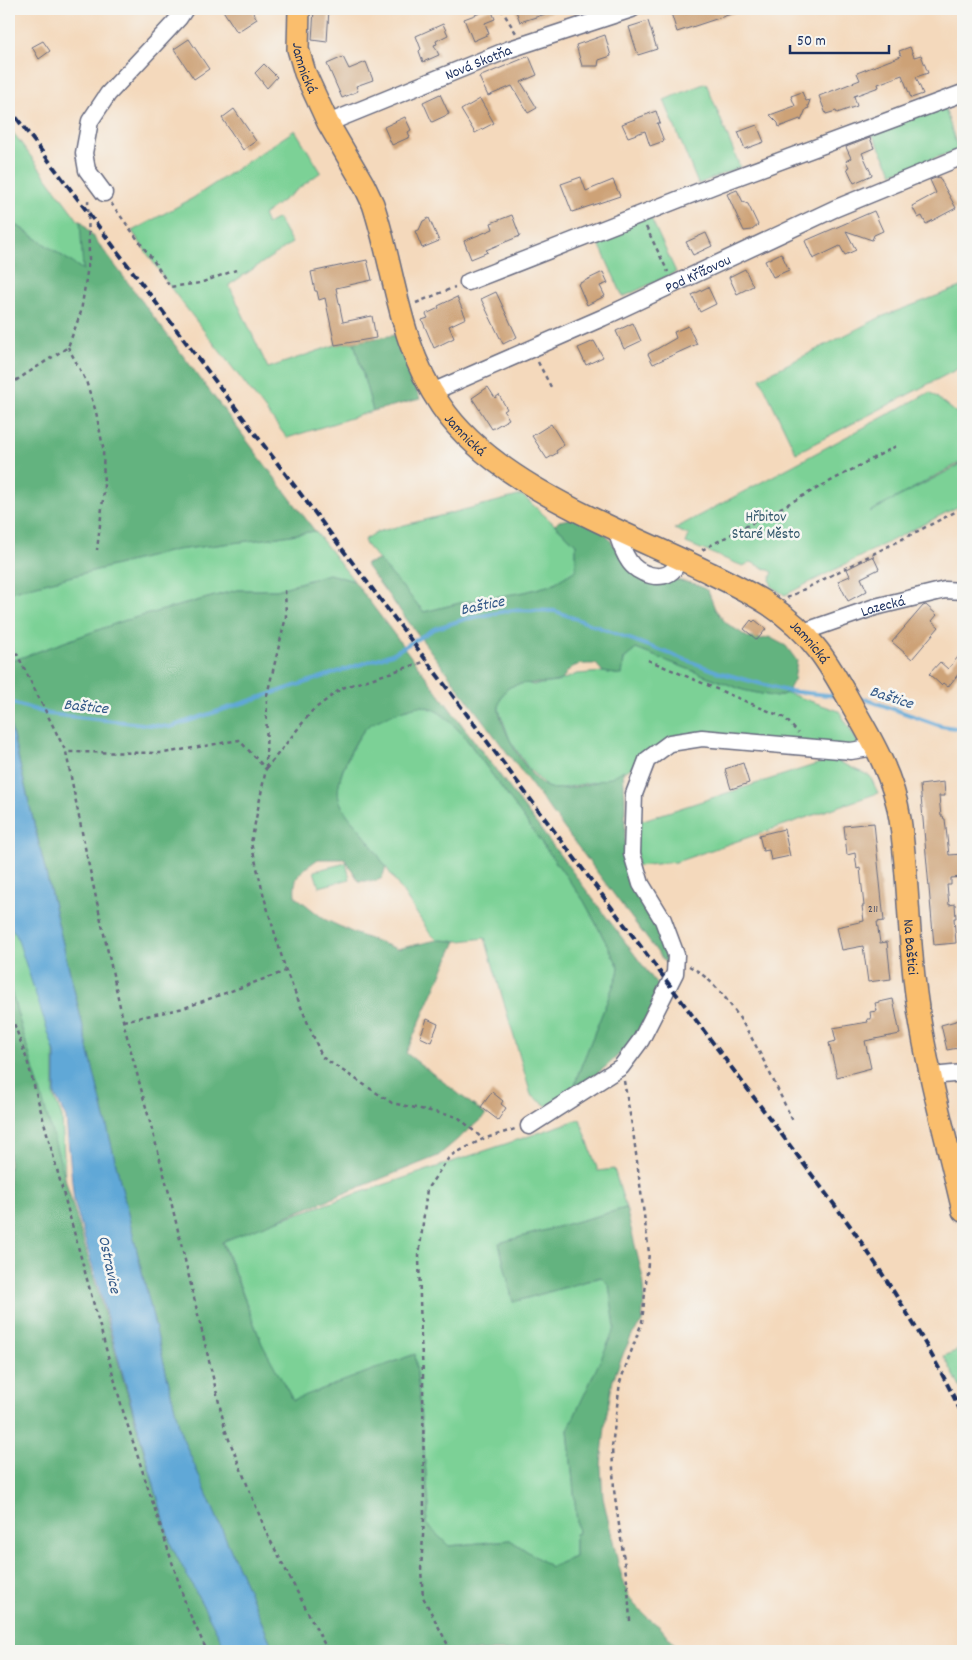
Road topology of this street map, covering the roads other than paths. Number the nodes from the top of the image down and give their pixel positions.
1 (185, 9) edge
2 (299, 9) edge
3 (632, 9) edge
4 (963, 93) edge
5 (328, 123) junction
6 (963, 156) edge
7 (104, 193) road end
8 (468, 282) road end
9 (432, 392) junction
10 (615, 528) junction
11 (689, 555) junction
12 (963, 592) edge
13 (803, 632) junction
14 (844, 690) joint
15 (875, 746) junction
16 (963, 1073) edge
17 (932, 1076) junction
18 (529, 1126) road end
19 (963, 1210) edge

1 - 7 street
2 - 5 main road, Jamnická
3 - 5 street, Nová Skotňa
4 - 8 street
5 - 9 main road, Jamnická
6 - 9 street, Pod Křížovou
9 - 10 main road, Jamnická
10 - 11 main road, Jamnická
10 - 11 street
11 - 13 main road, Jamnická
12 - 13 street, Lazecká
13 - 14 main road, Jamnická
14 - 15 main road, Na Baštici
15 - 17 main road, Na Baštici
15 - 18 street
16 - 17 street
17 - 19 main road, Na Baštici

